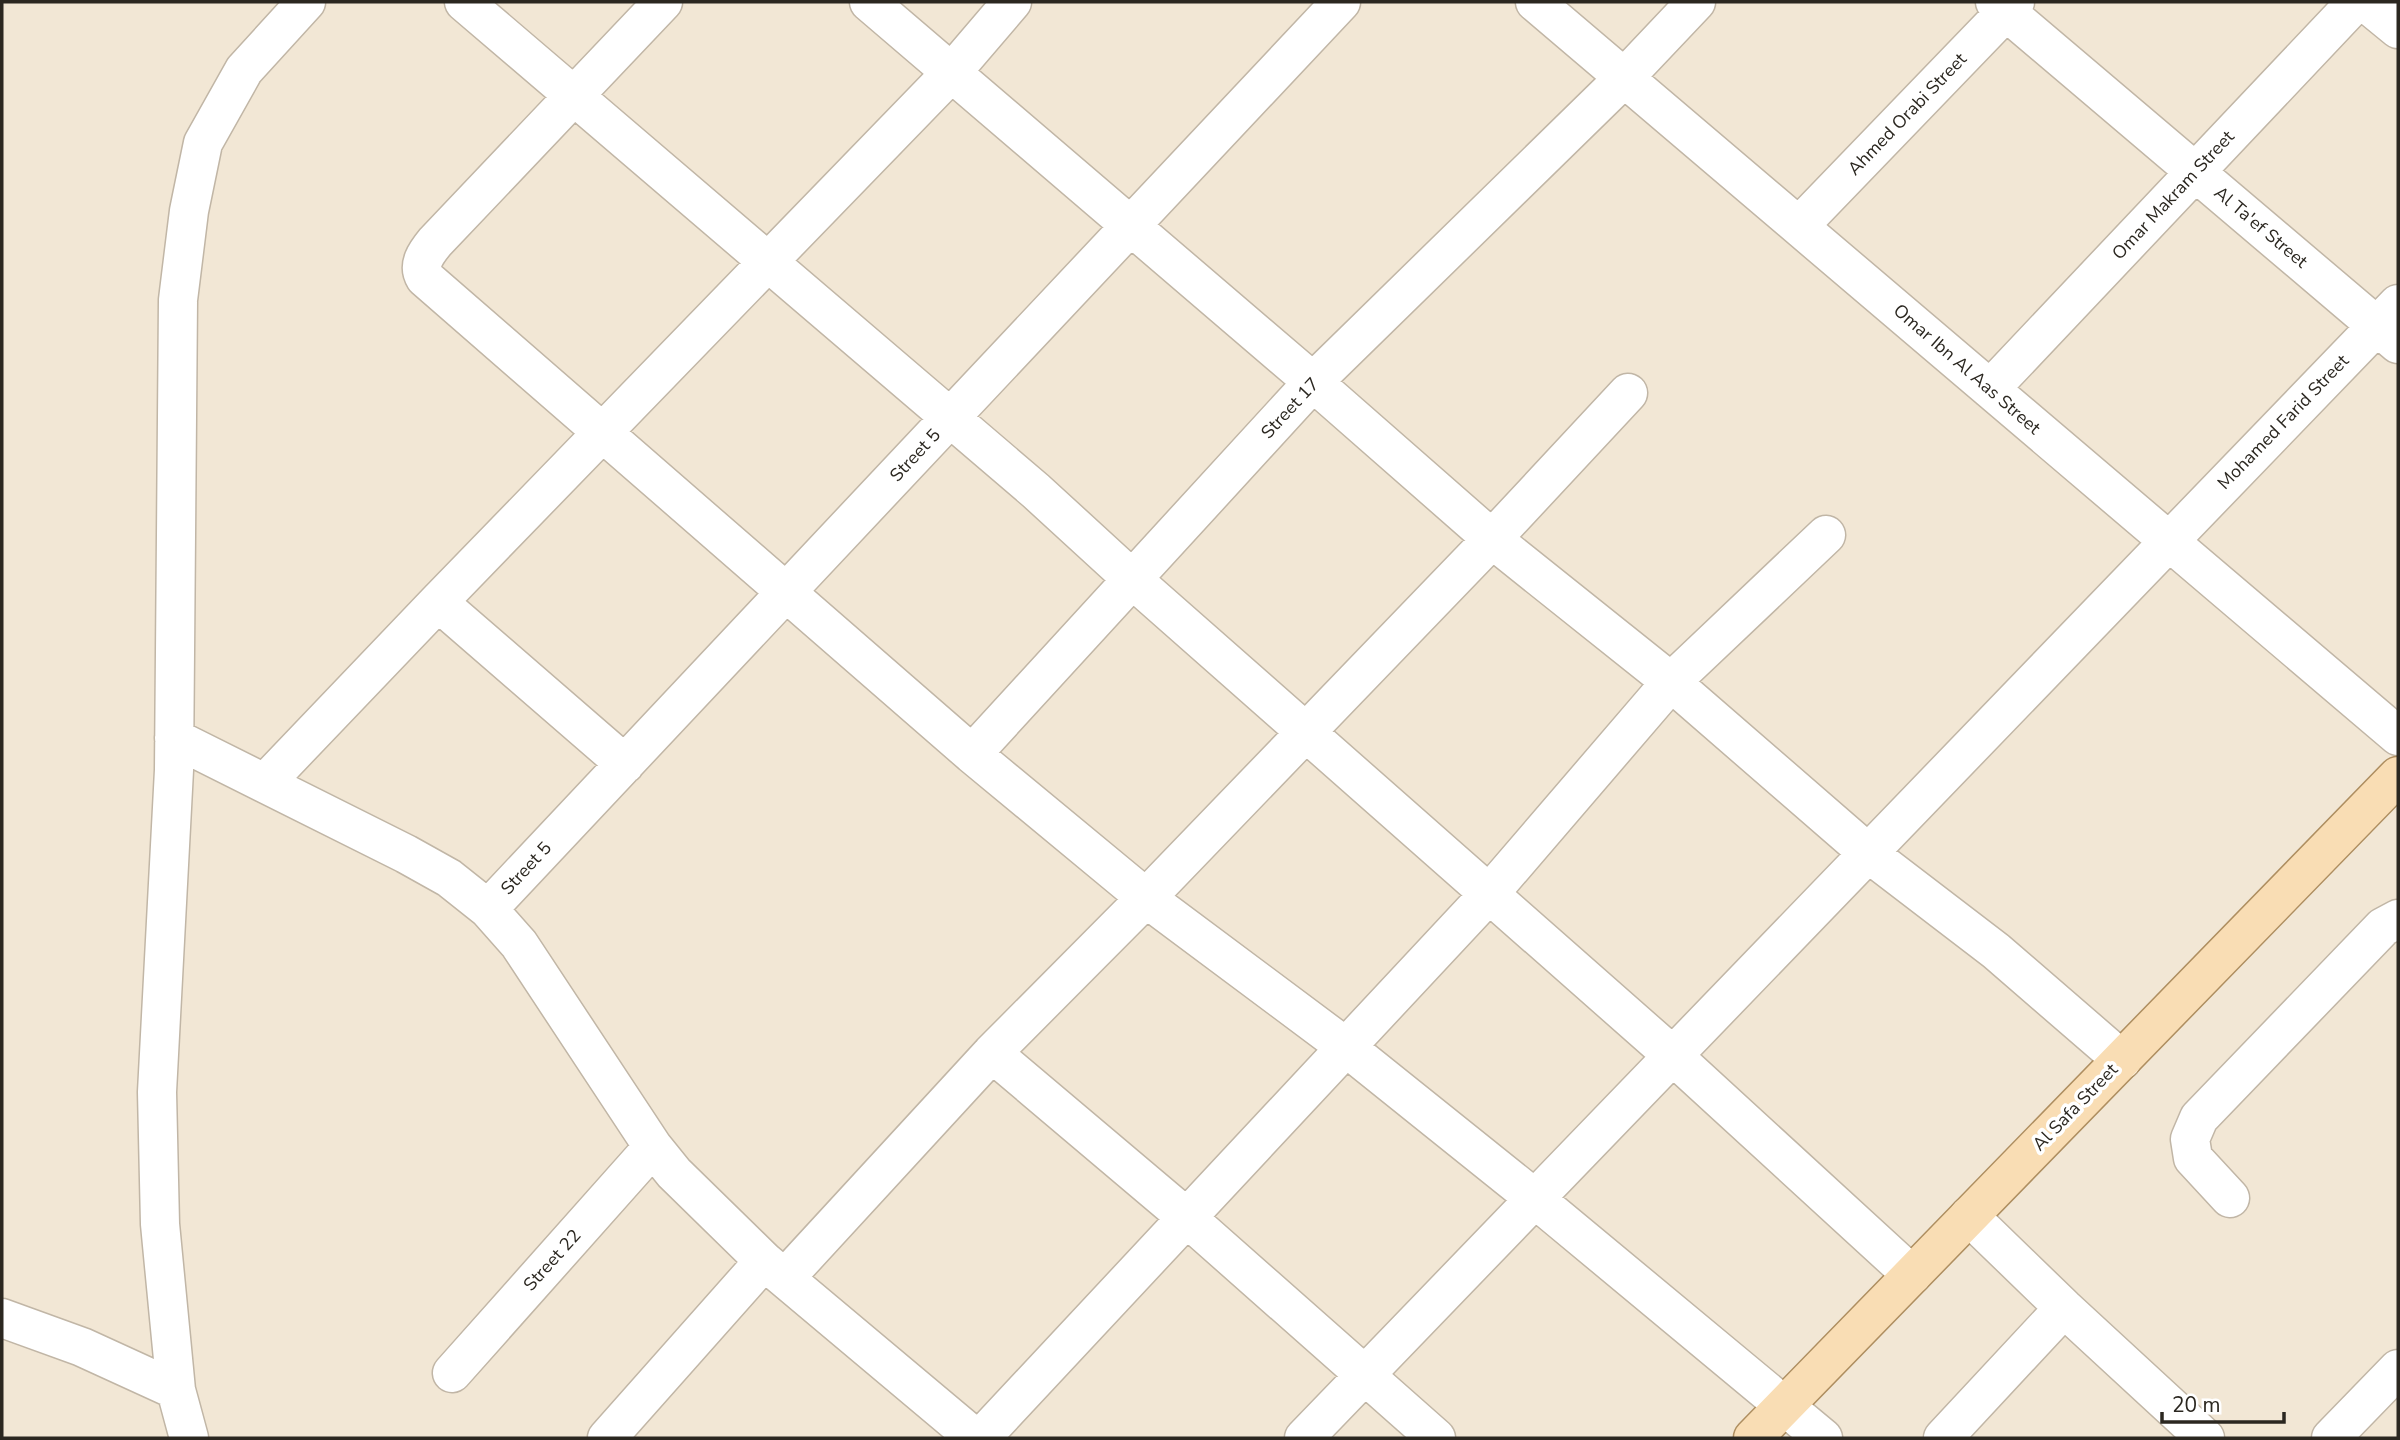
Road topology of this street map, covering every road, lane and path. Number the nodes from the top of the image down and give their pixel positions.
1 (306, 2) edge
2 (464, 2) edge
3 (663, 2) edge
4 (869, 2) edge
5 (1012, 2) edge
6 (1341, 2) edge
7 (1535, 2) edge
8 (1696, 2) edge
9 (2356, 2) edge
10 (2365, 2) edge
11 (2005, 5) edge
12 (2398, 29) edge
13 (953, 71) junction
14 (1624, 78) junction
15 (573, 97) junction
16 (2195, 172) junction
17 (1130, 226) junction
18 (1799, 226) junction
19 (768, 262) junction
20 (2391, 325) edge
21 (1313, 382) junction
22 (1990, 389) junction
23 (1628, 393) dead end
24 (950, 418) junction
25 (602, 432) junction
26 (1826, 535) dead end
27 (1492, 539) junction
28 (2168, 541) junction
29 (1132, 579) junction
30 (786, 593) junction
31 (438, 602) junction
32 (1671, 682) junction
33 (1305, 732) junction
34 (2398, 736) edge
35 (174, 738) junction
36 (972, 754) junction
37 (625, 764) junction
38 (2398, 776) edge
39 (265, 783) junction
40 (1868, 853) junction
41 (1489, 894) junction
42 (1146, 898) junction
43 (488, 909) junction
44 (2398, 919) edge
45 (1347, 1048) junction
46 (992, 1053) junction
47 (1672, 1055) junction
48 (2122, 1060) junction
49 (653, 1147) junction
50 (1534, 1198) junction
51 (2230, 1198) dead end
52 (1969, 1216) junction
53 (1186, 1217) junction
54 (775, 1269) junction
55 (1912, 1275) junction
56 (2064, 1308) junction
57 (2, 1318) edge
58 (2398, 1369) edge
59 (452, 1373) dead end
60 (1365, 1376) junction
61 (176, 1390) junction
62 (1784, 1406) junction
63 (961, 1434) edge
64 (189, 1438) edge
65 (607, 1438) edge
66 (1304, 1438) edge
67 (1436, 1438) edge
68 (1753, 1438) edge
69 (1823, 1438) edge
70 (1943, 1438) edge
71 (2205, 1438) edge
72 (2331, 1438) edge

1 - 35 street
2 - 15 street
3 - 15 street
4 - 13 street
5 - 13 street
6 - 17 street, Street 5
7 - 14 street, Omar Ibn Al Aas Street
8 - 14 street, Street 17
9 - 16 street, Omar Makram Street
10 - 12 street
11 - 16 street, Al Ta'ef Street
11 - 18 street, Ahmed Orabi Street
13 - 17 street
13 - 19 street
14 - 18 street, Omar Ibn Al Aas Street
14 - 21 street, Street 17
15 - 19 street
15 - 25 street
16 - 20 street, Al Ta'ef Street
16 - 22 street, Omar Makram Street
17 - 21 street
17 - 24 street, Street 5
18 - 22 street, Omar Ibn Al Aas Street
19 - 24 street
19 - 25 street
20 - 28 street, Mohamed Farid Street
21 - 27 street
21 - 29 street, Street 17
22 - 28 street, Omar Ibn Al Aas Street
23 - 27 street
24 - 29 street
24 - 30 street, Street 5
25 - 30 street
25 - 31 street
26 - 32 street
27 - 32 street
27 - 33 street
28 - 34 street, Omar Ibn Al Aas Street
28 - 40 street, Mohamed Farid Street
29 - 33 street
29 - 36 street, Street 17
30 - 36 street
30 - 37 street, Street 5
31 - 37 street
31 - 39 street
32 - 40 street
32 - 41 street
33 - 41 street
33 - 42 street
35 - 39 street
35 - 61 street
36 - 42 street
37 - 43 street, Street 5
38 - 48 main road, Al Safa Street
39 - 43 street
40 - 47 street, Mohamed Farid Street
40 - 48 street
41 - 45 street
41 - 47 street
42 - 45 street
42 - 46 street
43 - 49 street
44 - 51 street
45 - 50 street
45 - 53 street
46 - 53 street
46 - 54 street
47 - 50 street, Mohamed Farid Street
47 - 55 street
48 - 52 main road, Al Safa Street
49 - 54 street
49 - 59 street, Street 22
50 - 60 street, Mohamed Farid Street
50 - 62 street
52 - 55 main road, Al Safa Street
52 - 56 street
53 - 60 street
53 - 63 street
54 - 63 street
54 - 65 street
55 - 62 main road, Al Safa Street
56 - 70 street
56 - 71 street
57 - 61 street
58 - 72 street
60 - 66 street, Mohamed Farid Street
60 - 67 street
61 - 64 street
62 - 68 main road, Al Safa Street
62 - 69 street

